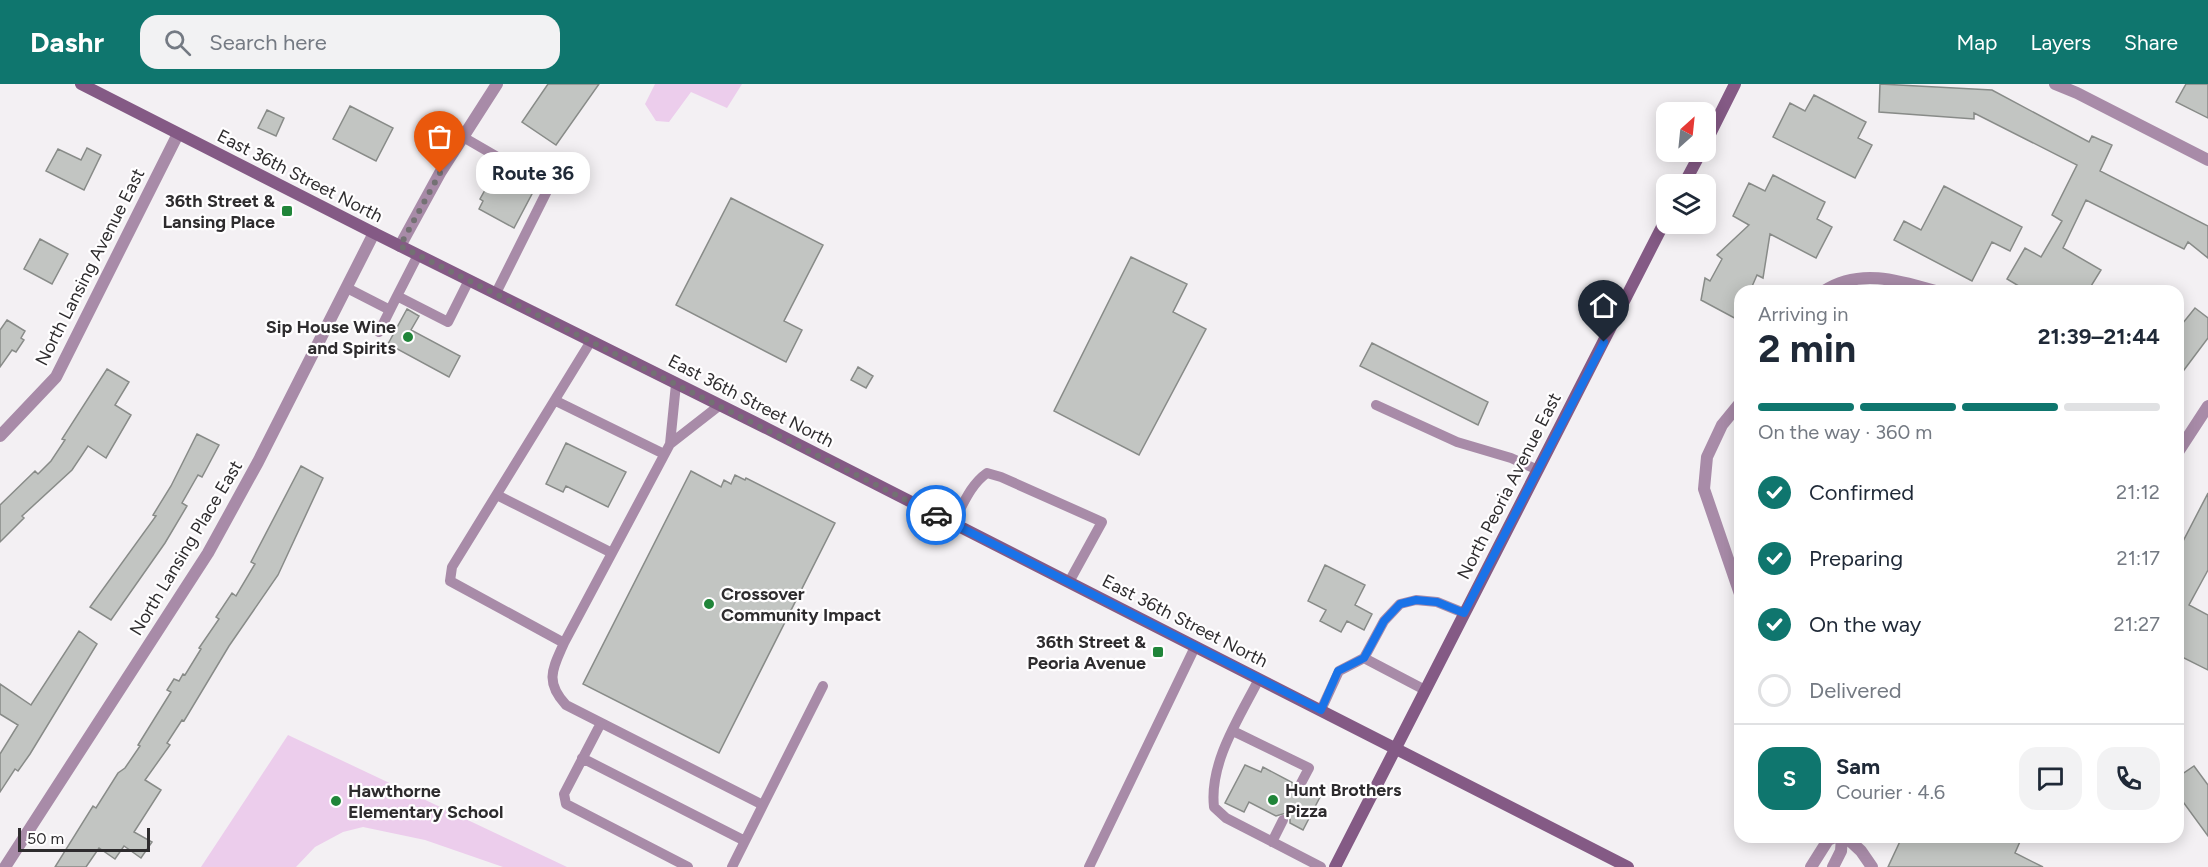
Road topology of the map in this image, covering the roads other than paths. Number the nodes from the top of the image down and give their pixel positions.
1 (81, 84) edge
2 (497, 84) edge
3 (1735, 84) edge
4 (2055, 84) edge
5 (1716, 122) edge
6 (178, 134) junction
7 (463, 137) junction
8 (2208, 160) edge
9 (374, 233) junction
10 (1658, 234) edge
11 (400, 246) junction
12 (418, 255) junction
13 (469, 280) junction
14 (1834, 285) edge
15 (1916, 285) edge
16 (346, 288) junction
17 (496, 293) junction
18 (397, 296) junction
19 (390, 310) junction
20 (379, 332) dead end
21 (591, 341) junction
22 (676, 384) junction
23 (556, 401) junction
24 (720, 405) junction
25 (1376, 405) dead end
26 (1734, 411) edge
27 (2207, 411) edge
28 (0, 436) edge
29 (2184, 443) edge
30 (670, 444) junction
31 (664, 454) junction
32 (1538, 470) junction
33 (497, 495) junction
34 (953, 523) junction
35 (612, 553) junction
36 (1734, 576) edge
37 (1069, 582) junction
38 (1464, 613) junction
39 (564, 643) junction
40 (1195, 647) junction
41 (1364, 658) junction
42 (1259, 679) junction
43 (823, 687) dead end
44 (1425, 690) junction
45 (1321, 710) junction
46 (601, 723) junction
47 (1233, 731) junction
48 (1395, 748) junction
49 (582, 758) junction
50 (1299, 786) dead end
51 (764, 805) junction
52 (1283, 820) dead end
53 (745, 841) junction
54 (1272, 842) junction
55 (1826, 843) edge
56 (1843, 843) edge
57 (1851, 843) edge
58 (5, 867) edge
59 (688, 867) edge
60 (732, 867) edge
61 (1089, 867) edge
62 (1321, 867) edge
63 (1335, 867) edge
64 (1628, 867) edge
65 (1811, 867) edge
66 (1833, 867) edge
67 (1872, 867) edge

1 - 6 main road, East 36th Street North
2 - 7 street
3 - 5 main road
4 - 8 street
6 - 9 main road, East 36th Street North
6 - 28 street, North Lansing Avenue East
7 - 11 street
7 - 17 lane
9 - 11 main road, East 36th Street North
9 - 16 street, North Lansing Place East
10 - 32 main road, North Peoria Avenue East
11 - 12 main road, East 36th Street North
12 - 13 main road, East 36th Street North
12 - 18 lane
13 - 17 main road, East 36th Street North
13 - 18 lane
14 - 15 street
16 - 19 lane
16 - 58 street, North Lansing Place East
17 - 21 main road, East 36th Street North
18 - 19 lane
19 - 20 lane
21 - 22 main road, East 36th Street North
21 - 23 lane
22 - 24 main road, East 36th Street North
22 - 30 lane
23 - 31 lane
23 - 33 lane
24 - 30 lane
24 - 34 main road, East 36th Street North
25 - 32 lane
26 - 36 street
27 - 29 street
30 - 31 lane
31 - 35 lane
32 - 38 main road, North Peoria Avenue East
33 - 35 lane
33 - 39 lane
34 - 37 main road, East 36th Street North
34 - 37 lane
35 - 39 lane
37 - 40 main road, East 36th Street North
38 - 41 lane
38 - 44 main road, North Peoria Avenue East
39 - 46 lane
40 - 42 main road, East 36th Street North
40 - 61 lane
41 - 44 lane
41 - 45 lane
42 - 45 main road, East 36th Street North
42 - 47 lane
43 - 51 lane
44 - 48 main road, North Peoria Avenue East
45 - 48 main road, East 36th Street North
46 - 49 lane
46 - 51 lane
47 - 50 lane
47 - 54 lane
48 - 63 main road, North Peoria Avenue East
48 - 64 main road, East 36th Street North
49 - 53 lane
49 - 59 lane
51 - 53 lane
52 - 54 lane
53 - 60 lane
54 - 62 lane
55 - 65 street
56 - 66 street
57 - 67 street

